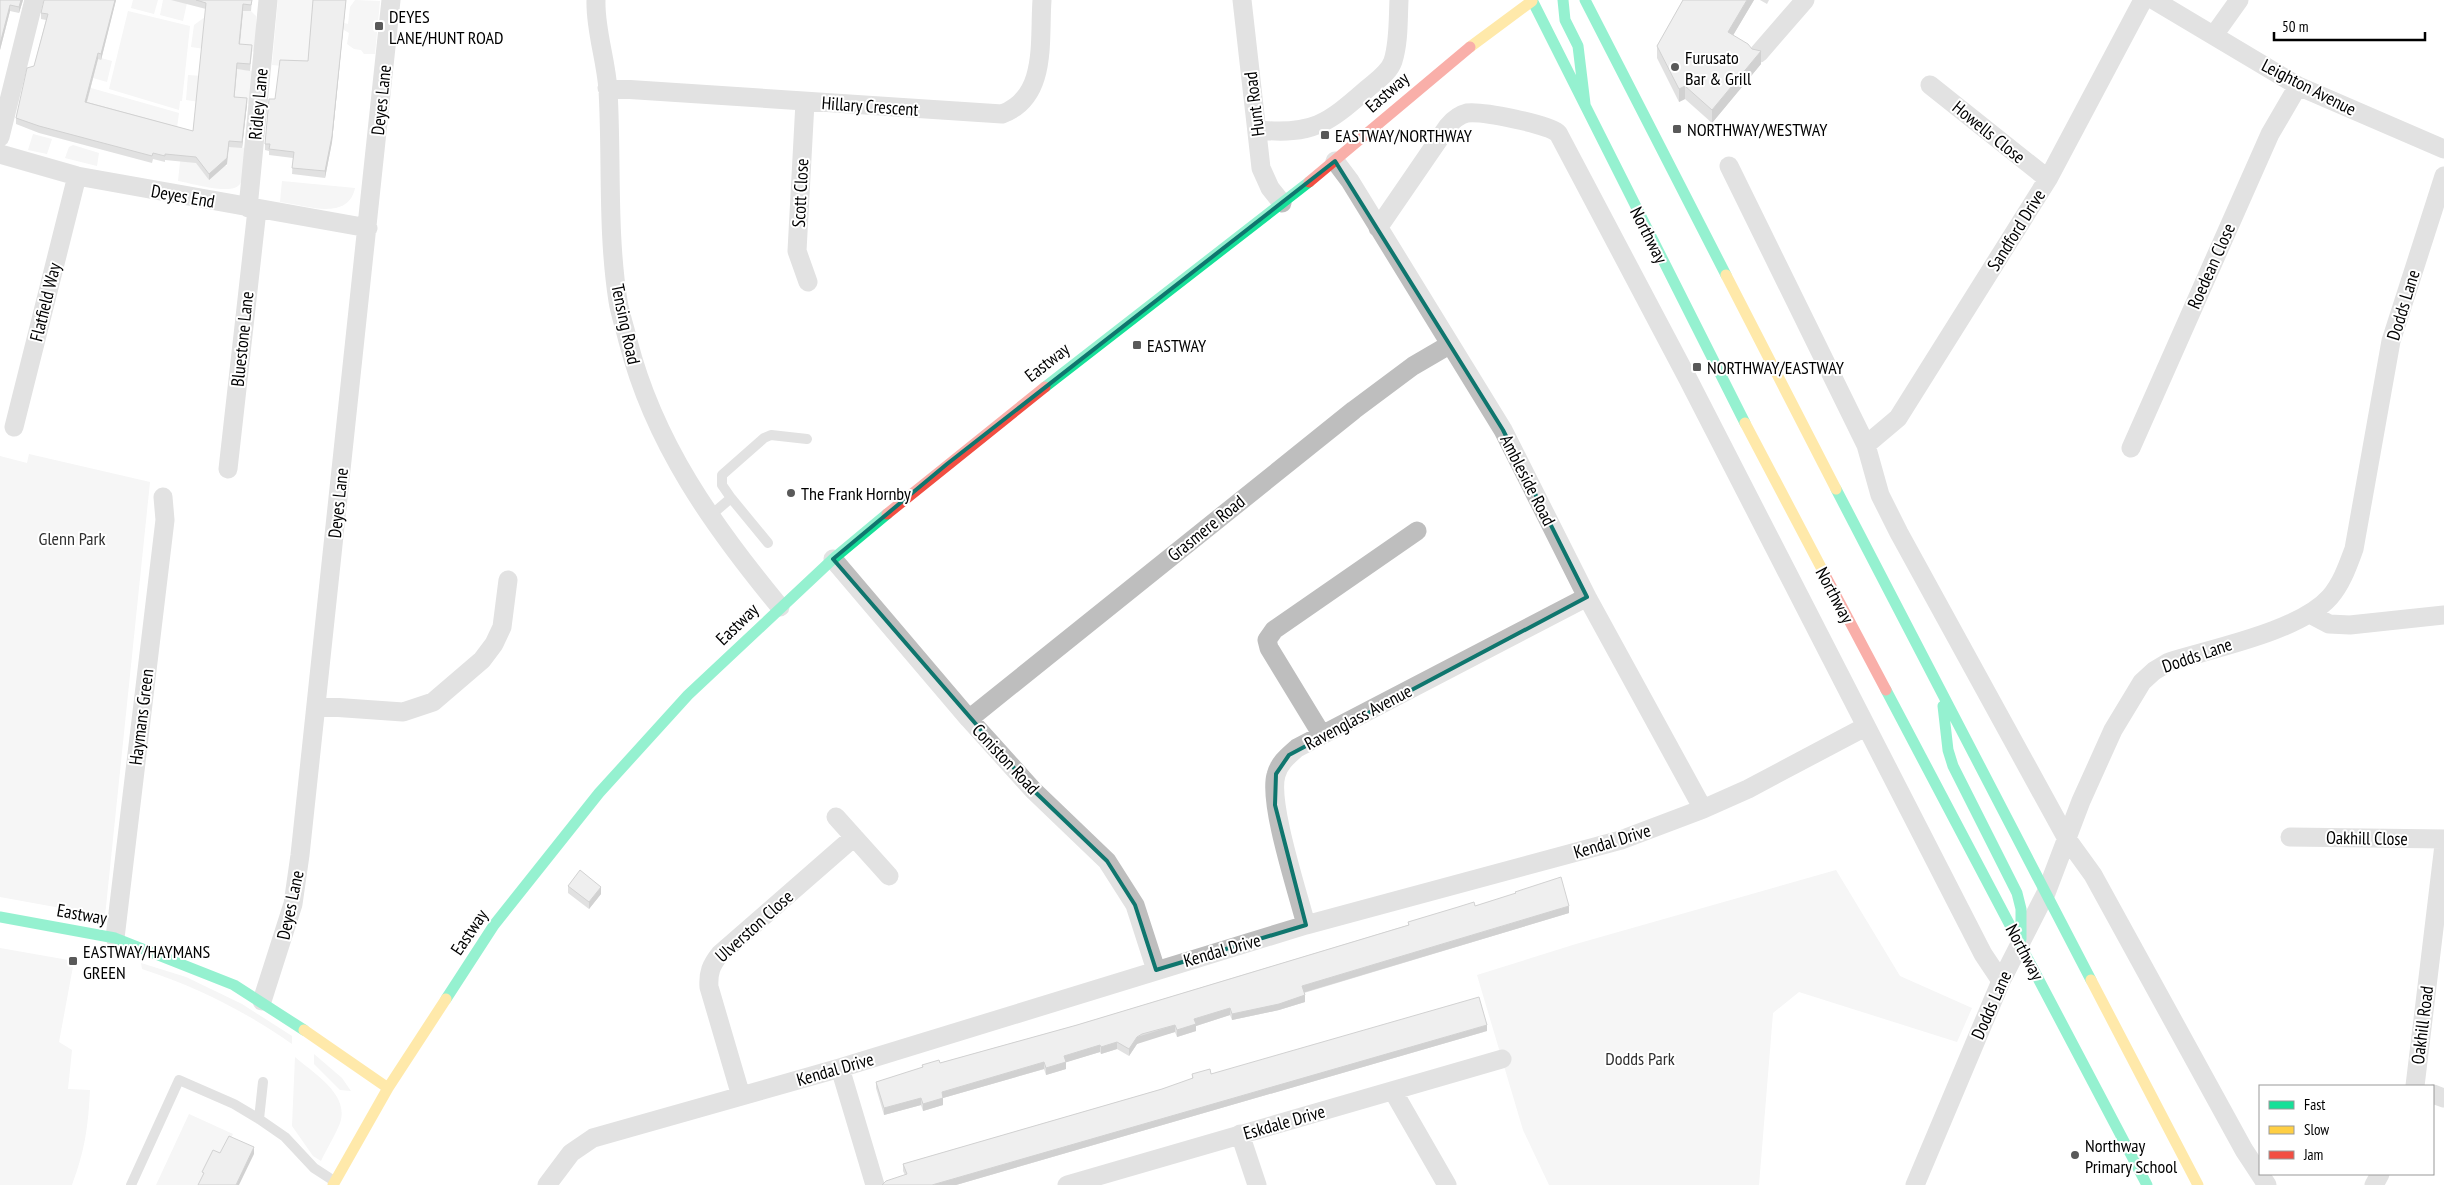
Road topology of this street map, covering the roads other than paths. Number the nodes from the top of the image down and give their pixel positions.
1 (34, 0) edge
2 (268, 0) edge
3 (392, 0) edge
4 (596, 0) edge
5 (1042, 0) edge
6 (1242, 0) edge
7 (1399, 0) edge
8 (1533, 0) edge
9 (1563, 0) edge
10 (1585, 0) edge
11 (1805, 0) edge
12 (2143, 0) edge
13 (2154, 0) edge
14 (2239, 0) edge
15 (2214, 36) junction
16 (1758, 53) edge
17 (1930, 85) dead end
18 (2298, 86) junction
19 (608, 88) junction
20 (806, 102) junction
21 (1585, 108) junction
22 (1258, 130) junction
23 (0, 137) edge
24 (2444, 149) edge
25 (0, 154) edge
26 (1335, 161) junction
27 (1728, 166) dead end
28 (77, 176) junction
29 (2444, 176) edge
30 (2048, 179) junction
31 (1282, 203) junction
32 (252, 209) junction
33 (2437, 220) edge
34 (368, 228) junction
35 (1378, 228) junction
36 (808, 282) dead end
37 (1449, 345) junction
38 (14, 427) dead end
39 (807, 439) dead end
40 (1866, 445) junction
41 (2131, 448) dead end
42 (228, 468) dead end
43 (163, 497) dead end
44 (731, 498) junction
45 (710, 516) junction
46 (1417, 531) dead end
47 (768, 543) dead end
48 (833, 559) junction
49 (508, 580) dead end
50 (1587, 597) junction
51 (780, 607) junction
52 (2310, 614) junction
53 (2444, 615) edge
54 (1941, 690) junction
55 (317, 706) junction
56 (969, 719) junction
57 (1865, 727) junction
58 (1322, 735) junction
59 (1703, 809) junction
60 (836, 817) dead end
61 (854, 837) junction
62 (2290, 837) dead end
63 (2067, 839) junction
64 (2444, 839) edge
65 (2444, 845) edge
66 (889, 876) dead end
67 (2442, 886) edge
68 (2046, 893) junction
69 (0, 917) edge
70 (1306, 925) junction
71 (115, 938) junction
72 (2020, 943) junction
73 (1156, 970) junction
74 (2001, 981) junction
75 (262, 1001) junction
76 (1502, 1059) dead end
77 (840, 1068) junction
78 (262, 1082) dead end
79 (2414, 1085) edge
80 (388, 1088) junction
81 (1393, 1091) junction
82 (741, 1096) junction
83 (259, 1120) junction
84 (1240, 1134) junction
85 (2259, 1173) edge
86 (336, 1184) edge
87 (131, 1185) edge
88 (547, 1185) edge
89 (875, 1185) edge
90 (1067, 1185) edge
91 (1257, 1185) edge
92 (1447, 1185) edge
93 (1915, 1185) edge
94 (2147, 1185) edge
95 (2198, 1185) edge

1 - 23 street
2 - 32 street, Ridley Lane
3 - 34 street, Deyes Lane
4 - 19 street, Tensing Road
5 - 20 street, Hillary Crescent
6 - 22 street, Hunt Road
7 - 22 street
8 - 21 main road, Northway
8 - 26 main road, Eastway
9 - 21 main road
10 - 54 main road
11 - 16 street
12 - 30 street, Sandford Drive
13 - 15 street, Leighton Avenue
14 - 15 street
15 - 18 street, Leighton Avenue
17 - 30 street, Howells Close
18 - 24 street, Leighton Avenue
18 - 41 street, Roedean Close
19 - 20 street, Hillary Crescent
19 - 45 street, Tensing Road
20 - 36 street, Scott Close
21 - 72 main road, Northway
22 - 31 street, Hunt Road
25 - 28 street, Deyes End
26 - 31 main road, Eastway
26 - 35 street, Ambleside Road
27 - 40 street
28 - 32 street, Deyes End
28 - 38 street, Flatfield Way
29 - 33 street, Dodds Lane
30 - 40 street, Sandford Drive
31 - 48 main road, Eastway
32 - 34 street, Deyes End
32 - 42 street, Bluestone Lane
33 - 52 street, Dodds Lane
34 - 55 street, Deyes Lane
35 - 37 street, Ambleside Road
35 - 57 street, Northway
37 - 50 street, Ambleside Road
37 - 56 street, Grasmere Road
39 - 44 lane
40 - 63 street
43 - 71 street, Haymans Green
44 - 45 lane
44 - 47 lane
45 - 51 street, Tensing Road
46 - 58 street
48 - 51 main road, Eastway
48 - 56 street, Coniston Road
49 - 55 street
50 - 58 street, Ravenglass Avenue
50 - 59 street, Ambleside Road
51 - 80 main road, Eastway
52 - 53 street
52 - 63 street, Dodds Lane
54 - 68 main road
54 - 72 main road
55 - 75 street, Deyes Lane
56 - 73 street, Coniston Road
57 - 59 street, Kendal Drive
57 - 74 street, Northway
58 - 70 street, Ravenglass Avenue
59 - 70 street, Kendal Drive
60 - 61 street
61 - 66 street
61 - 82 street, Ulverston Close
62 - 64 street, Oakhill Close
63 - 68 street, Dodds Lane
63 - 85 street
65 - 67 street, Oakhill Road
67 - 79 street, Oakhill Road
68 - 72 street, Dodds Lane
68 - 95 main road
69 - 71 main road, Eastway
70 - 73 street, Kendal Drive
71 - 75 main road, Eastway
72 - 74 street, Dodds Lane
72 - 94 main road, Northway
73 - 77 street, Kendal Drive
74 - 93 street, Dodds Lane
75 - 80 main road, Eastway
76 - 81 street, Eskdale Drive
77 - 82 street, Kendal Drive
77 - 89 street
78 - 83 lane
80 - 86 main road
81 - 84 street, Eskdale Drive
81 - 92 street
82 - 88 street, Kendal Drive
83 - 86 lane
83 - 87 lane
84 - 90 street, Eskdale Drive
84 - 91 street

